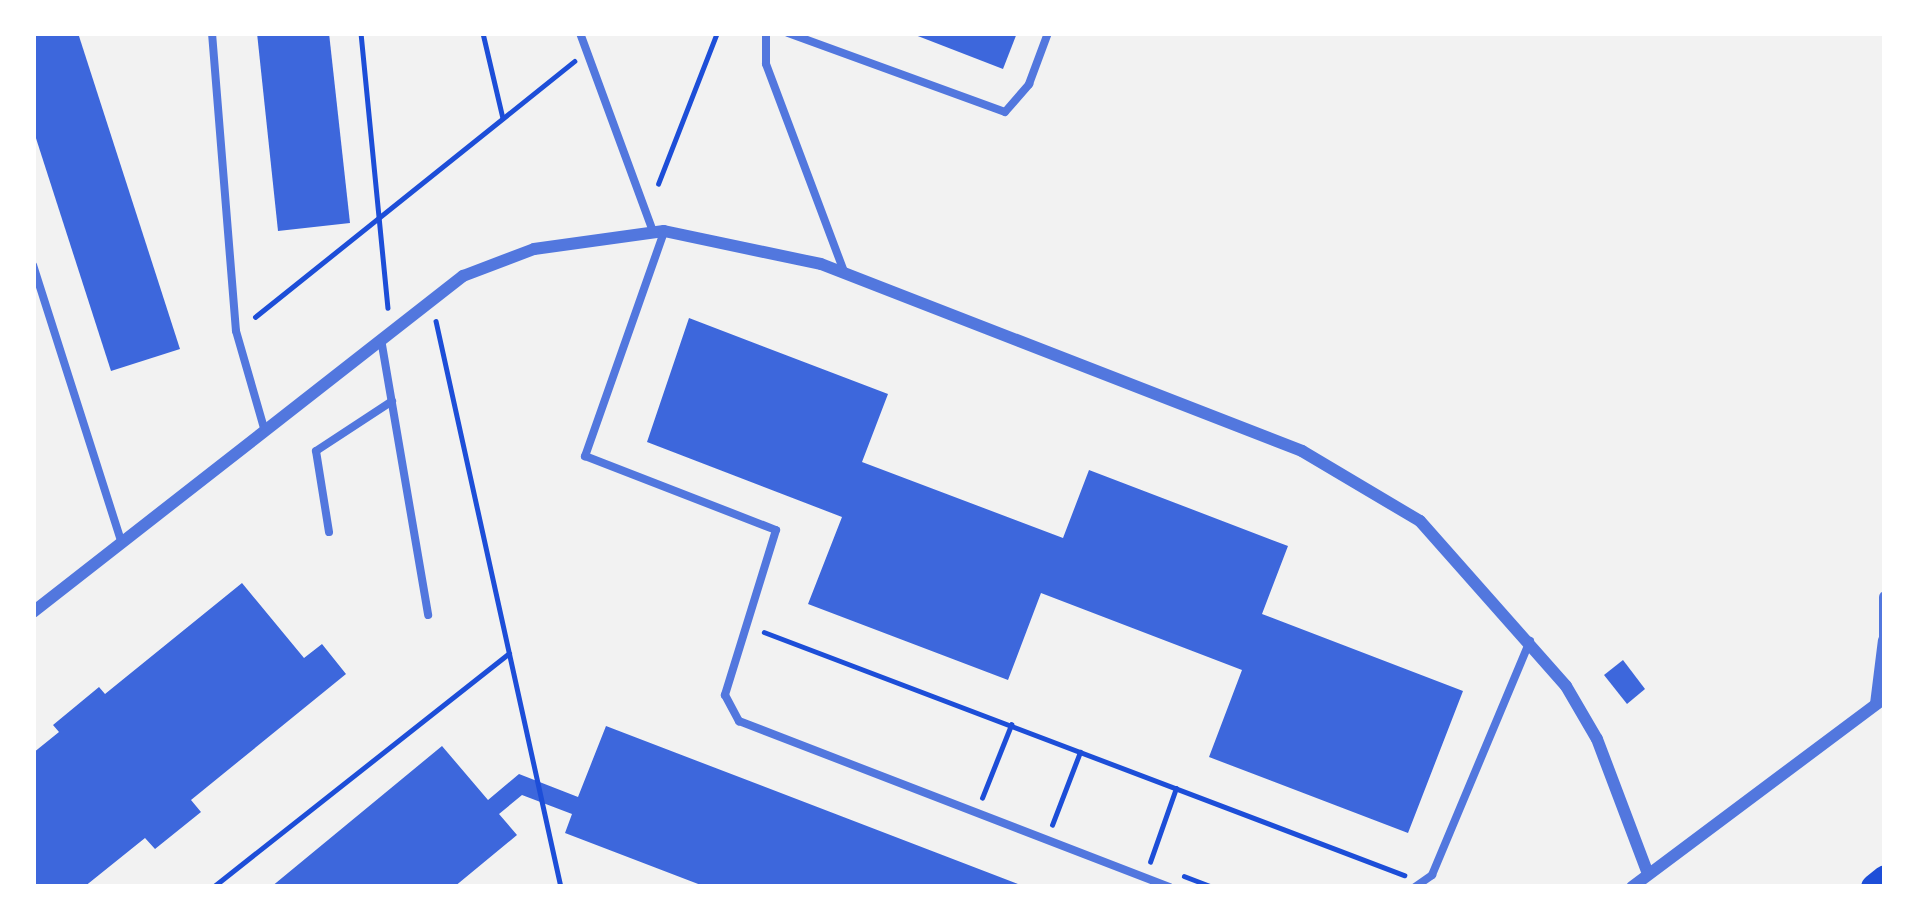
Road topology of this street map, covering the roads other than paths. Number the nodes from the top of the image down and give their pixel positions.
1 (212, 33) edge
2 (580, 33) edge
3 (766, 33) edge
4 (788, 33) edge
5 (1048, 33) edge
6 (658, 230) junction
7 (33, 265) edge
8 (844, 274) junction
9 (385, 332) junction
10 (392, 401) junction
11 (264, 428) junction
12 (329, 532) dead end
13 (121, 540) junction
14 (1885, 597) edge
15 (33, 612) edge
16 (428, 615) dead end
17 (1530, 640) junction
18 (1884, 641) edge
19 (1880, 701) edge
20 (1648, 874) junction
21 (1885, 878) edge
22 (1419, 884) edge
23 (1170, 887) edge
24 (1632, 887) edge
25 (1874, 887) edge

1 - 11 lane
2 - 6 lane
3 - 8 lane
4 - 5 lane
6 - 8 street
6 - 9 street
6 - 23 lane
7 - 13 lane
8 - 17 street
9 - 10 lane
9 - 11 street
10 - 12 lane
10 - 16 lane
11 - 13 street
13 - 15 street
14 - 18 street
17 - 20 street
17 - 22 lane
18 - 19 street
19 - 20 street
20 - 24 street
21 - 25 highway

